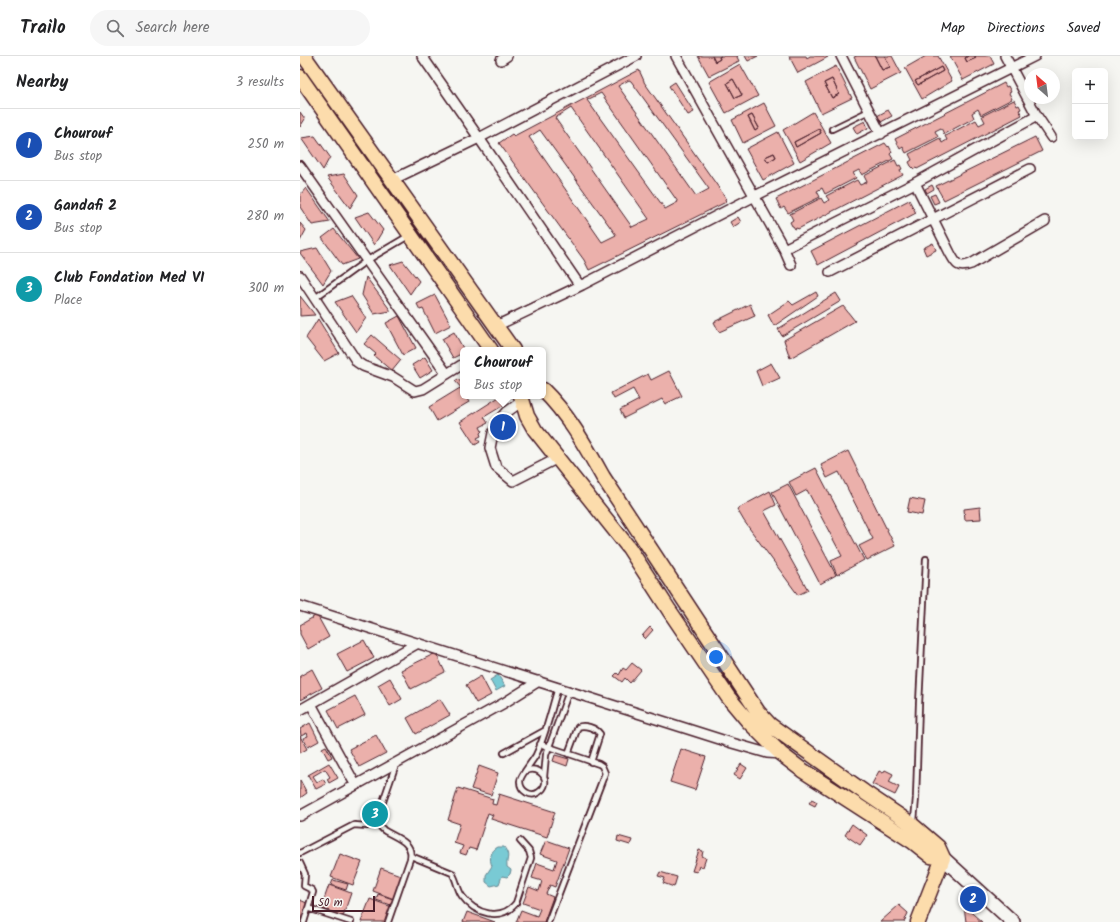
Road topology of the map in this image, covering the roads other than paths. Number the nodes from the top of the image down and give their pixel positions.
1 (422, 56) edge
2 (636, 56) edge
3 (676, 56) edge
4 (840, 56) edge
5 (1005, 56) edge
6 (1035, 56) edge
7 (308, 57) edge
8 (1012, 68) junction
9 (300, 77) edge
10 (869, 111) junction
11 (1037, 116) junction
12 (832, 129) dead end
13 (881, 134) junction
14 (1051, 137) dead end
15 (479, 138) junction
16 (300, 166) edge
17 (1030, 169) dead end
18 (392, 180) junction
19 (915, 183) junction
20 (754, 196) junction
21 (934, 218) junction
22 (1045, 221) dead end
23 (411, 234) junction
24 (784, 249) junction
25 (366, 260) junction
26 (791, 265) dead end
27 (830, 272) dead end
28 (300, 276) edge
29 (582, 284) junction
30 (315, 298) junction
31 (496, 326) junction
32 (488, 347) edge
33 (511, 347) edge
34 (460, 366) edge
35 (447, 374) junction
36 (532, 399) edge
37 (534, 399) edge
38 (536, 399) edge
39 (558, 458) junction
40 (598, 469) junction
41 (580, 486) junction
42 (926, 559) dead end
43 (300, 606) edge
44 (418, 643) junction
45 (538, 681) junction
46 (558, 688) junction
47 (569, 691) junction
48 (311, 704) junction
49 (300, 710) edge
50 (544, 730) junction
51 (540, 744) junction
52 (549, 747) junction
53 (504, 753) dead end
54 (568, 754) junction
55 (781, 754) junction
56 (397, 762) junction
57 (591, 762) junction
58 (526, 771) junction
59 (544, 777) junction
60 (355, 784) junction
61 (300, 816) edge
62 (376, 822) junction
63 (911, 832) junction
64 (520, 841) dead end
65 (300, 853) edge
66 (411, 856) junction
67 (943, 858) junction
68 (300, 863) edge
69 (308, 908) junction
70 (304, 922) edge
71 (351, 922) edge
72 (388, 922) edge
73 (548, 922) edge
74 (918, 922) edge
75 (1013, 922) edge

1 - 15 street
2 - 15 street
3 - 20 street
4 - 10 street
5 - 8 street
6 - 8 street
7 - 18 main road
8 - 11 street
8 - 13 street
9 - 23 main road
10 - 12 lane
10 - 13 street
11 - 14 street
11 - 19 street
13 - 20 street
15 - 18 street
15 - 29 street
16 - 25 street
17 - 21 street
18 - 31 main road
19 - 21 street
19 - 24 street
20 - 24 street
20 - 29 street
21 - 22 street
21 - 27 street
23 - 25 lane
23 - 32 main road
24 - 26 street
25 - 30 lane
25 - 35 street
28 - 30 street
29 - 31 street
30 - 35 street
31 - 33 main road
34 - 35 street
36 - 39 street
37 - 39 main road
38 - 40 main road
39 - 41 main road
40 - 41 main road
40 - 63 main road
41 - 55 main road
42 - 63 lane
43 - 44 street
44 - 45 street
44 - 48 street
45 - 46 street
45 - 56 street
46 - 47 street
46 - 50 lane
47 - 52 lane
47 - 55 street
48 - 49 street
48 - 60 street
50 - 51 lane
50 - 53 lane
51 - 52 lane
51 - 58 lane
52 - 54 lane
52 - 59 lane
54 - 57 lane
54 - 57 lane
55 - 63 main road
56 - 60 street
56 - 62 lane
57 - 73 lane
58 - 59 lane
58 - 59 lane
60 - 61 street
62 - 65 lane
62 - 66 lane
63 - 67 main road
64 - 66 lane
66 - 72 lane
67 - 74 main road
67 - 75 street
68 - 69 lane
69 - 70 lane
69 - 71 lane

